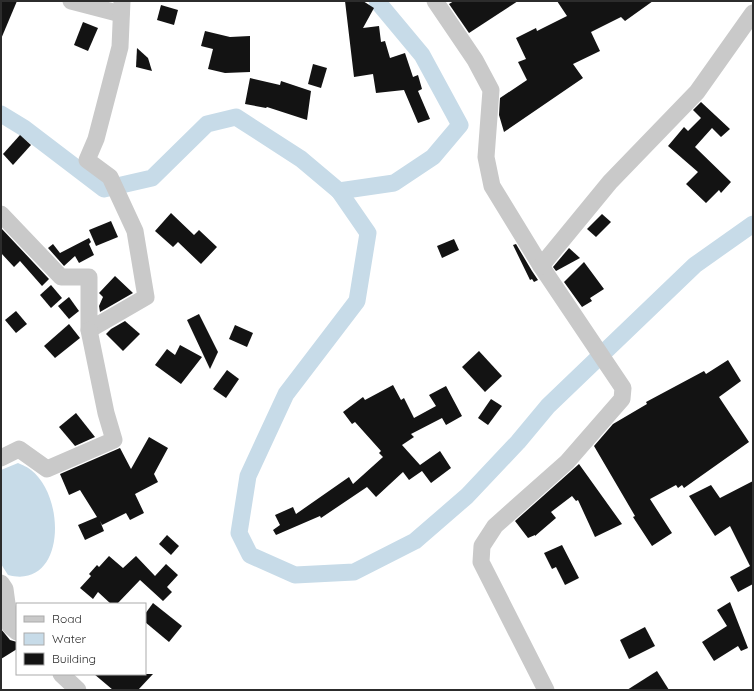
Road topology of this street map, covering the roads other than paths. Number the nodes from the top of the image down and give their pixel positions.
1 (71, 1) edge
2 (435, 1) edge
3 (122, 8) edge
4 (753, 13) edge
5 (1, 214) edge
6 (541, 266) junction
7 (89, 330) junction
8 (1, 458) edge
9 (1, 582) edge
10 (16, 631) edge
11 (62, 675) edge
12 (78, 690) edge
13 (546, 690) edge

1 - 3 street
2 - 6 street
3 - 7 street
4 - 6 street
5 - 7 street
6 - 13 street
7 - 8 street
9 - 10 street
11 - 12 street

